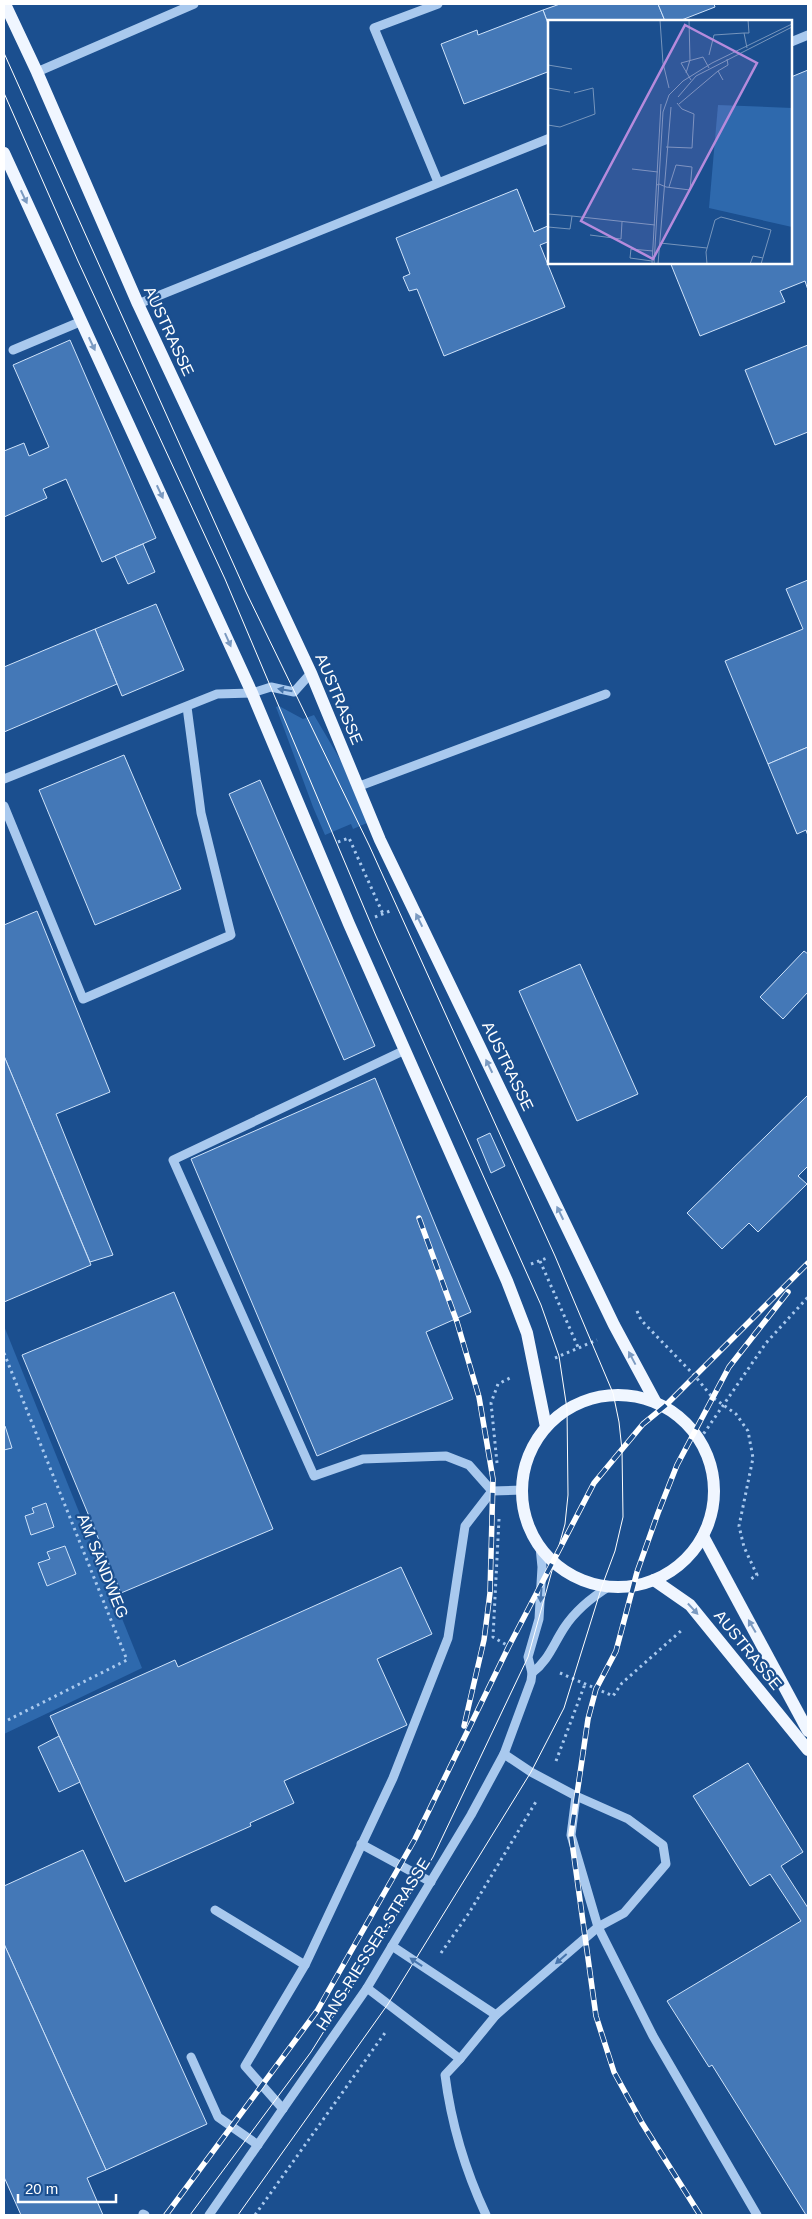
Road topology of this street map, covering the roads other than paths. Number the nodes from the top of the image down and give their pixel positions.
1 (5, 4) edge
2 (194, 4) edge
3 (438, 4) edge
4 (808, 35) edge
5 (792, 42) edge
6 (37, 72) junction
7 (548, 139) edge
8 (4, 153) edge
9 (7, 169) edge
10 (438, 182) junction
11 (138, 304) junction
12 (82, 321) junction
13 (13, 350) dead end
14 (311, 673) junction
15 (252, 694) junction
16 (606, 694) dead end
17 (187, 707) junction
18 (4, 779) edge
19 (357, 787) junction
20 (4, 806) edge
21 (405, 1050) junction
22 (655, 1401) junction
23 (546, 1427) junction
24 (496, 1490) junction
25 (522, 1490) junction
26 (703, 1536) junction
27 (540, 1547) junction
28 (654, 1580) junction
29 (610, 1586) junction
30 (532, 1673) junction
31 (808, 1730) edge
32 (808, 1750) edge
33 (504, 1754) junction
34 (576, 1796) junction
35 (361, 1844) junction
36 (431, 1882) junction
37 (215, 1910) dead end
38 (598, 1927) junction
39 (392, 1946) junction
40 (305, 1965) junction
41 (366, 1988) junction
42 (496, 2015) junction
43 (191, 2057) dead end
44 (460, 2059) junction
45 (283, 2109) junction
46 (258, 2145) junction
47 (209, 2215) edge
48 (486, 2215) edge
49 (757, 2215) edge

1 - 6 main road, AUSTRASSE
2 - 6 street
3 - 10 street
4 - 5 street
6 - 11 main road, AUSTRASSE
7 - 10 street
8 - 9 main road
9 -> 12 main road
10 - 11 street
11 - 14 main road, AUSTRASSE
12 - 13 street
12 -> 15 main road
14 -> 15 street
14 - 19 main road, AUSTRASSE
15 - 17 street
15 - 21 main road
16 - 19 street
17 - 18 street
17 - 20 street
22 -> 19 main road, AUSTRASSE
21 - 23 main road
21 - 24 street
22 - 23 main road, AUSTRASSE
22 - 26 main road, AUSTRASSE
23 - 25 main road, AUSTRASSE
24 - 25 street
24 - 35 street
25 - 27 main road, AUSTRASSE
26 - 28 main road, AUSTRASSE
31 -> 26 main road, AUSTRASSE
27 - 29 main road, AUSTRASSE
27 -> 30 street
28 - 29 main road, AUSTRASSE
28 -> 32 main road, AUSTRASSE
29 - 30 street
30 - 33 street, HANS-RIESSER-STRASSE
33 - 34 street
33 - 36 street, HANS-RIESSER-STRASSE
34 - 38 street
34 - 38 street
35 - 36 street
35 - 40 street
36 - 39 street, HANS-RIESSER-STRASSE
37 - 40 street
38 -> 42 street
38 - 49 street
39 - 41 street, HANS-RIESSER-STRASSE
42 -> 39 street
40 - 45 street
41 - 44 street
41 - 45 street, HANS-RIESSER-STRASSE
42 - 44 street
43 - 46 street
44 - 48 street
45 - 46 street, HANS-RIESSER-STRASSE
46 - 47 street, HANS-RIESSER-STRASSE

